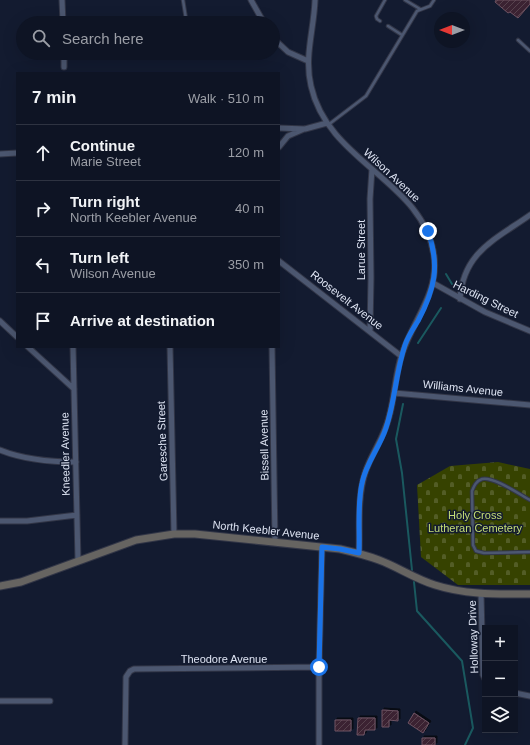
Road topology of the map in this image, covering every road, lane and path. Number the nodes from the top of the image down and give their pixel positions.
1 (62, 0) edge
2 (183, 0) edge
3 (251, 0) edge
4 (315, 0) edge
5 (385, 0) edge
6 (405, 0) edge
7 (434, 0) edge
8 (420, 9) junction
9 (63, 16) edge
10 (186, 16) edge
11 (260, 16) edge
12 (380, 21) dead end
13 (388, 26) dead end
14 (402, 35) junction
15 (518, 40) dead end
16 (280, 45) edge
17 (530, 51) edge
18 (64, 60) edge
19 (308, 61) junction
20 (64, 67) dead end
21 (327, 124) junction
22 (280, 128) edge
23 (304, 129) junction
24 (280, 145) edge
25 (16, 153) edge
26 (0, 154) edge
27 (372, 169) junction
28 (530, 215) edge
29 (280, 262) edge
30 (433, 283) junction
31 (460, 299) junction
32 (0, 321) edge
33 (370, 330) junction
34 (530, 331) edge
35 (16, 336) edge
36 (29, 348) edge
37 (73, 348) edge
38 (170, 348) edge
39 (272, 348) edge
40 (402, 356) junction
41 (74, 389) junction
42 (394, 393) junction
43 (530, 405) edge
44 (0, 450) edge
45 (76, 462) junction
46 (530, 500) edge
47 (77, 515) junction
48 (0, 520) edge
49 (174, 534) junction
50 (275, 542) junction
51 (322, 547) junction
52 (530, 552) edge
53 (359, 553) junction
54 (78, 561) junction
55 (0, 586) edge
56 (481, 594) junction
57 (530, 594) edge
58 (483, 661) edge
59 (319, 667) junction
60 (518, 694) edge
61 (530, 696) edge
62 (0, 701) edge
63 (50, 701) dead end
64 (125, 745) edge
65 (319, 745) edge

1 - 9 street
2 - 10 lane
3 - 11 street
4 - 19 street, Wilson Avenue
5 - 12 lane
6 - 8 lane
7 - 8 lane
8 - 14 lane
13 - 14 lane
14 - 21 lane
15 - 17 lane
16 - 19 street
18 - 20 street
19 - 21 street, Wilson Avenue
21 - 23 street
21 - 27 street, Wilson Avenue
22 - 23 street
23 - 24 street
25 - 26 street
27 - 30 street, Wilson Avenue
27 - 33 street, Larue Street
28 - 31 street
29 - 33 street, Roosevelt Avenue
30 - 31 street, Harding Street
30 - 40 street, Wilson Avenue
31 - 34 street, Harding Street
32 - 35 street
33 - 40 street, Roosevelt Avenue
36 - 41 street
37 - 41 street, Kneedler Avenue
38 - 49 street, Garesche Street
39 - 50 street, Bissell Avenue
40 - 42 street, Wilson Avenue
41 - 45 street, Kneedler Avenue
42 - 43 street, Williams Avenue
42 - 53 street, Wilson Avenue
44 - 45 street
45 - 47 street, Kneedler Avenue
46 - 52 lane
47 - 48 street
47 - 54 street, Kneedler Avenue
49 - 50 street, North Keebler Avenue
49 - 54 street, North Keebler Avenue
50 - 51 street, North Keebler Avenue
51 - 53 street, North Keebler Avenue
51 - 59 street
53 - 56 street, North Keebler Avenue
54 - 55 street, North Keebler Avenue
56 - 57 street, North Keebler Avenue
56 - 58 street, Holloway Drive
59 - 64 street, Theodore Avenue
59 - 65 street
60 - 61 street
62 - 63 street

